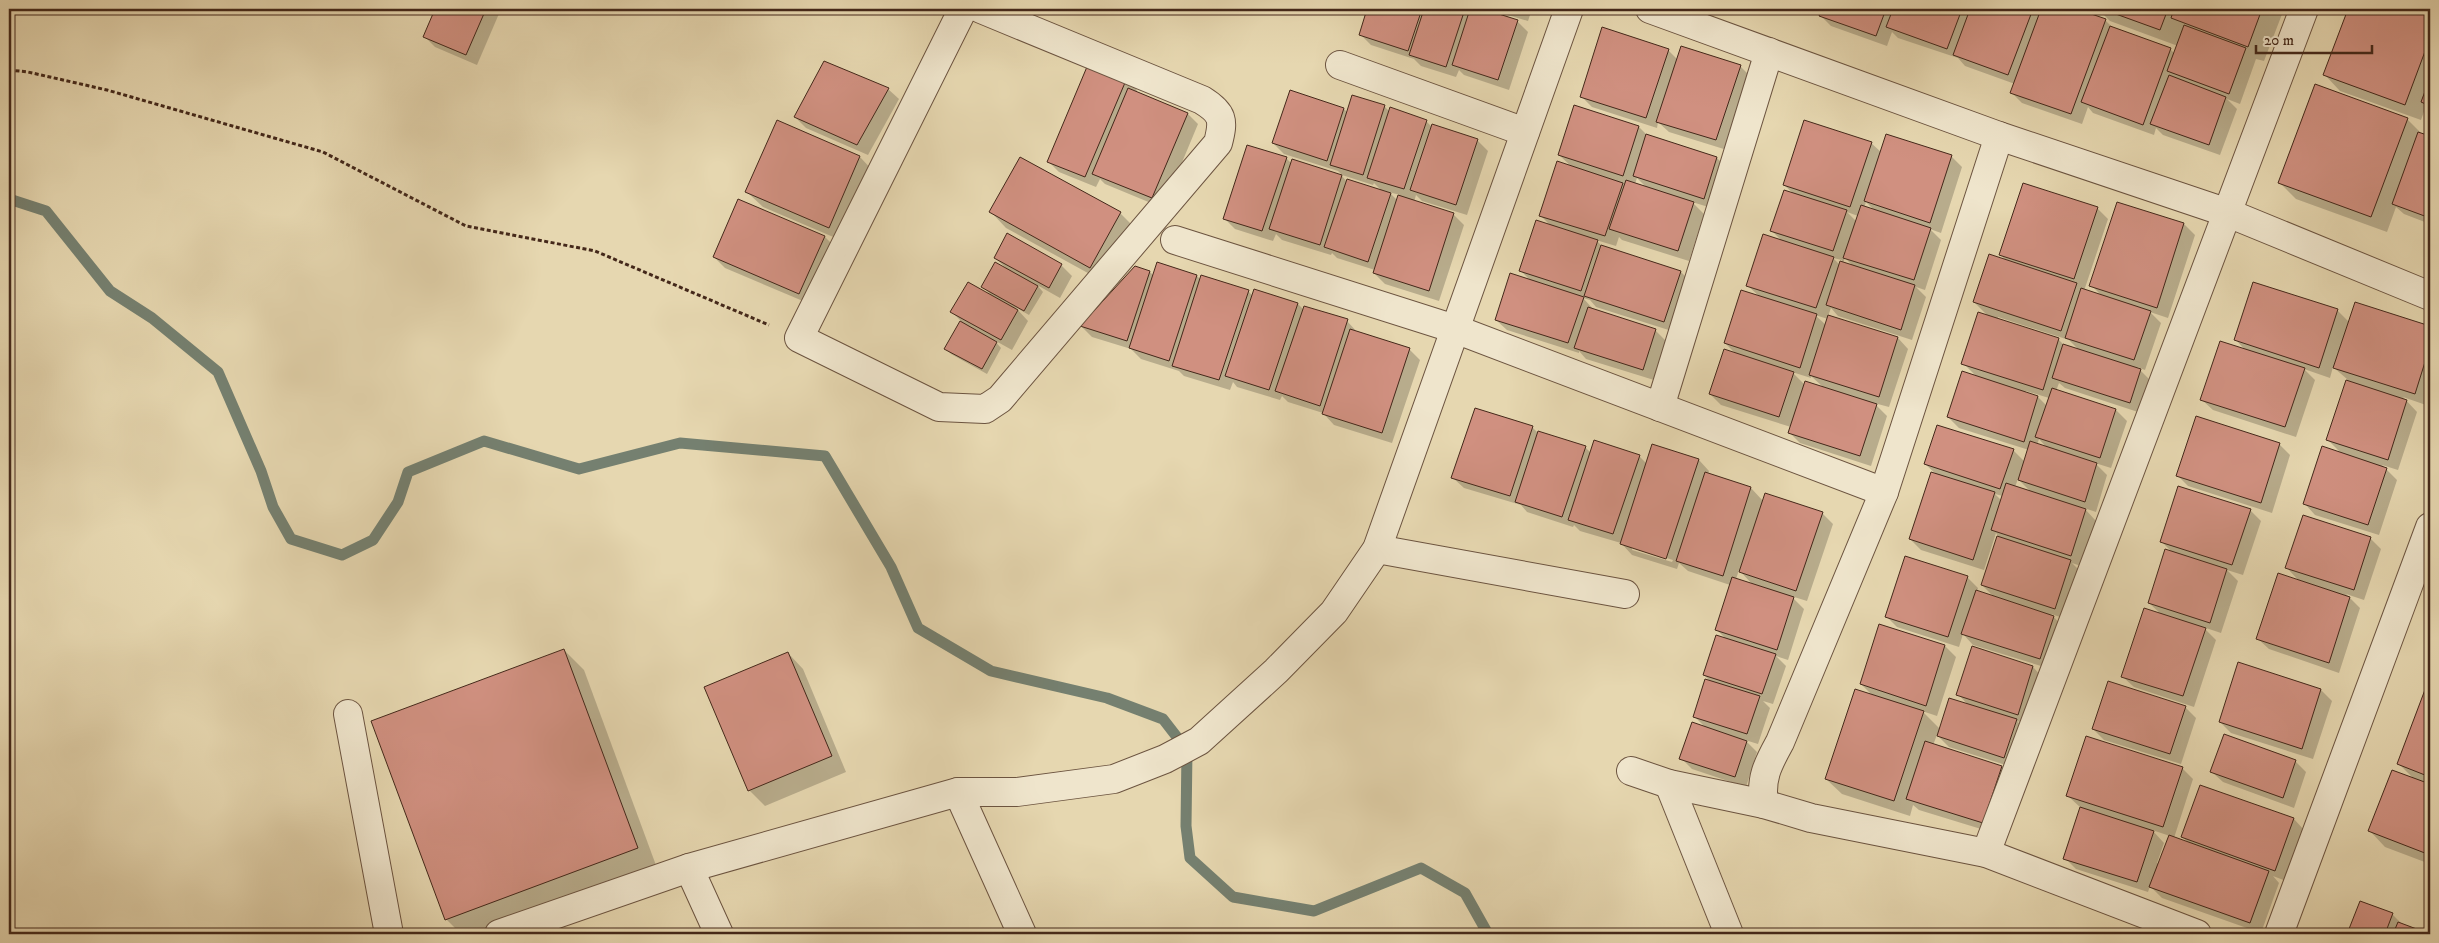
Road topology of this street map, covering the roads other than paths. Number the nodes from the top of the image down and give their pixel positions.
1 (963, 9) edge
2 (981, 9) edge
3 (1569, 9) edge
4 (1650, 9) edge
5 (2304, 9) edge
6 (1769, 52) junction
7 (1340, 65) dead end
8 (1525, 132) junction
9 (1999, 136) junction
10 (2228, 213) junction
11 (1175, 240) dead end
12 (2430, 296) edge
13 (1454, 329) junction
14 (1660, 407) junction
15 (1884, 492) junction
16 (2430, 527) edge
17 (1377, 548) junction
18 (1625, 594) dead end
19 (348, 714) dead end
20 (1631, 771) dead end
21 (1669, 784) junction
22 (958, 792) junction
23 (1764, 804) junction
24 (1986, 853) junction
25 (689, 868) junction
26 (389, 934) edge
27 (499, 934) edge
28 (719, 934) edge
29 (1022, 934) edge
30 (1729, 934) edge
31 (2197, 934) edge
32 (2279, 934) edge

1 - 2 street
3 - 8 street
4 - 6 street
5 - 10 street
6 - 9 street
6 - 14 street
7 - 8 street
8 - 13 street
9 - 10 street
9 - 15 street
10 - 12 street
10 - 24 street
11 - 13 street
13 - 14 street
13 - 17 street
14 - 15 street
15 - 23 street
16 - 32 street
17 - 18 street
17 - 22 street
19 - 26 street
20 - 21 street
21 - 23 street
21 - 30 street
22 - 25 street
22 - 29 street
23 - 24 street
24 - 31 street
25 - 27 street
25 - 28 street

